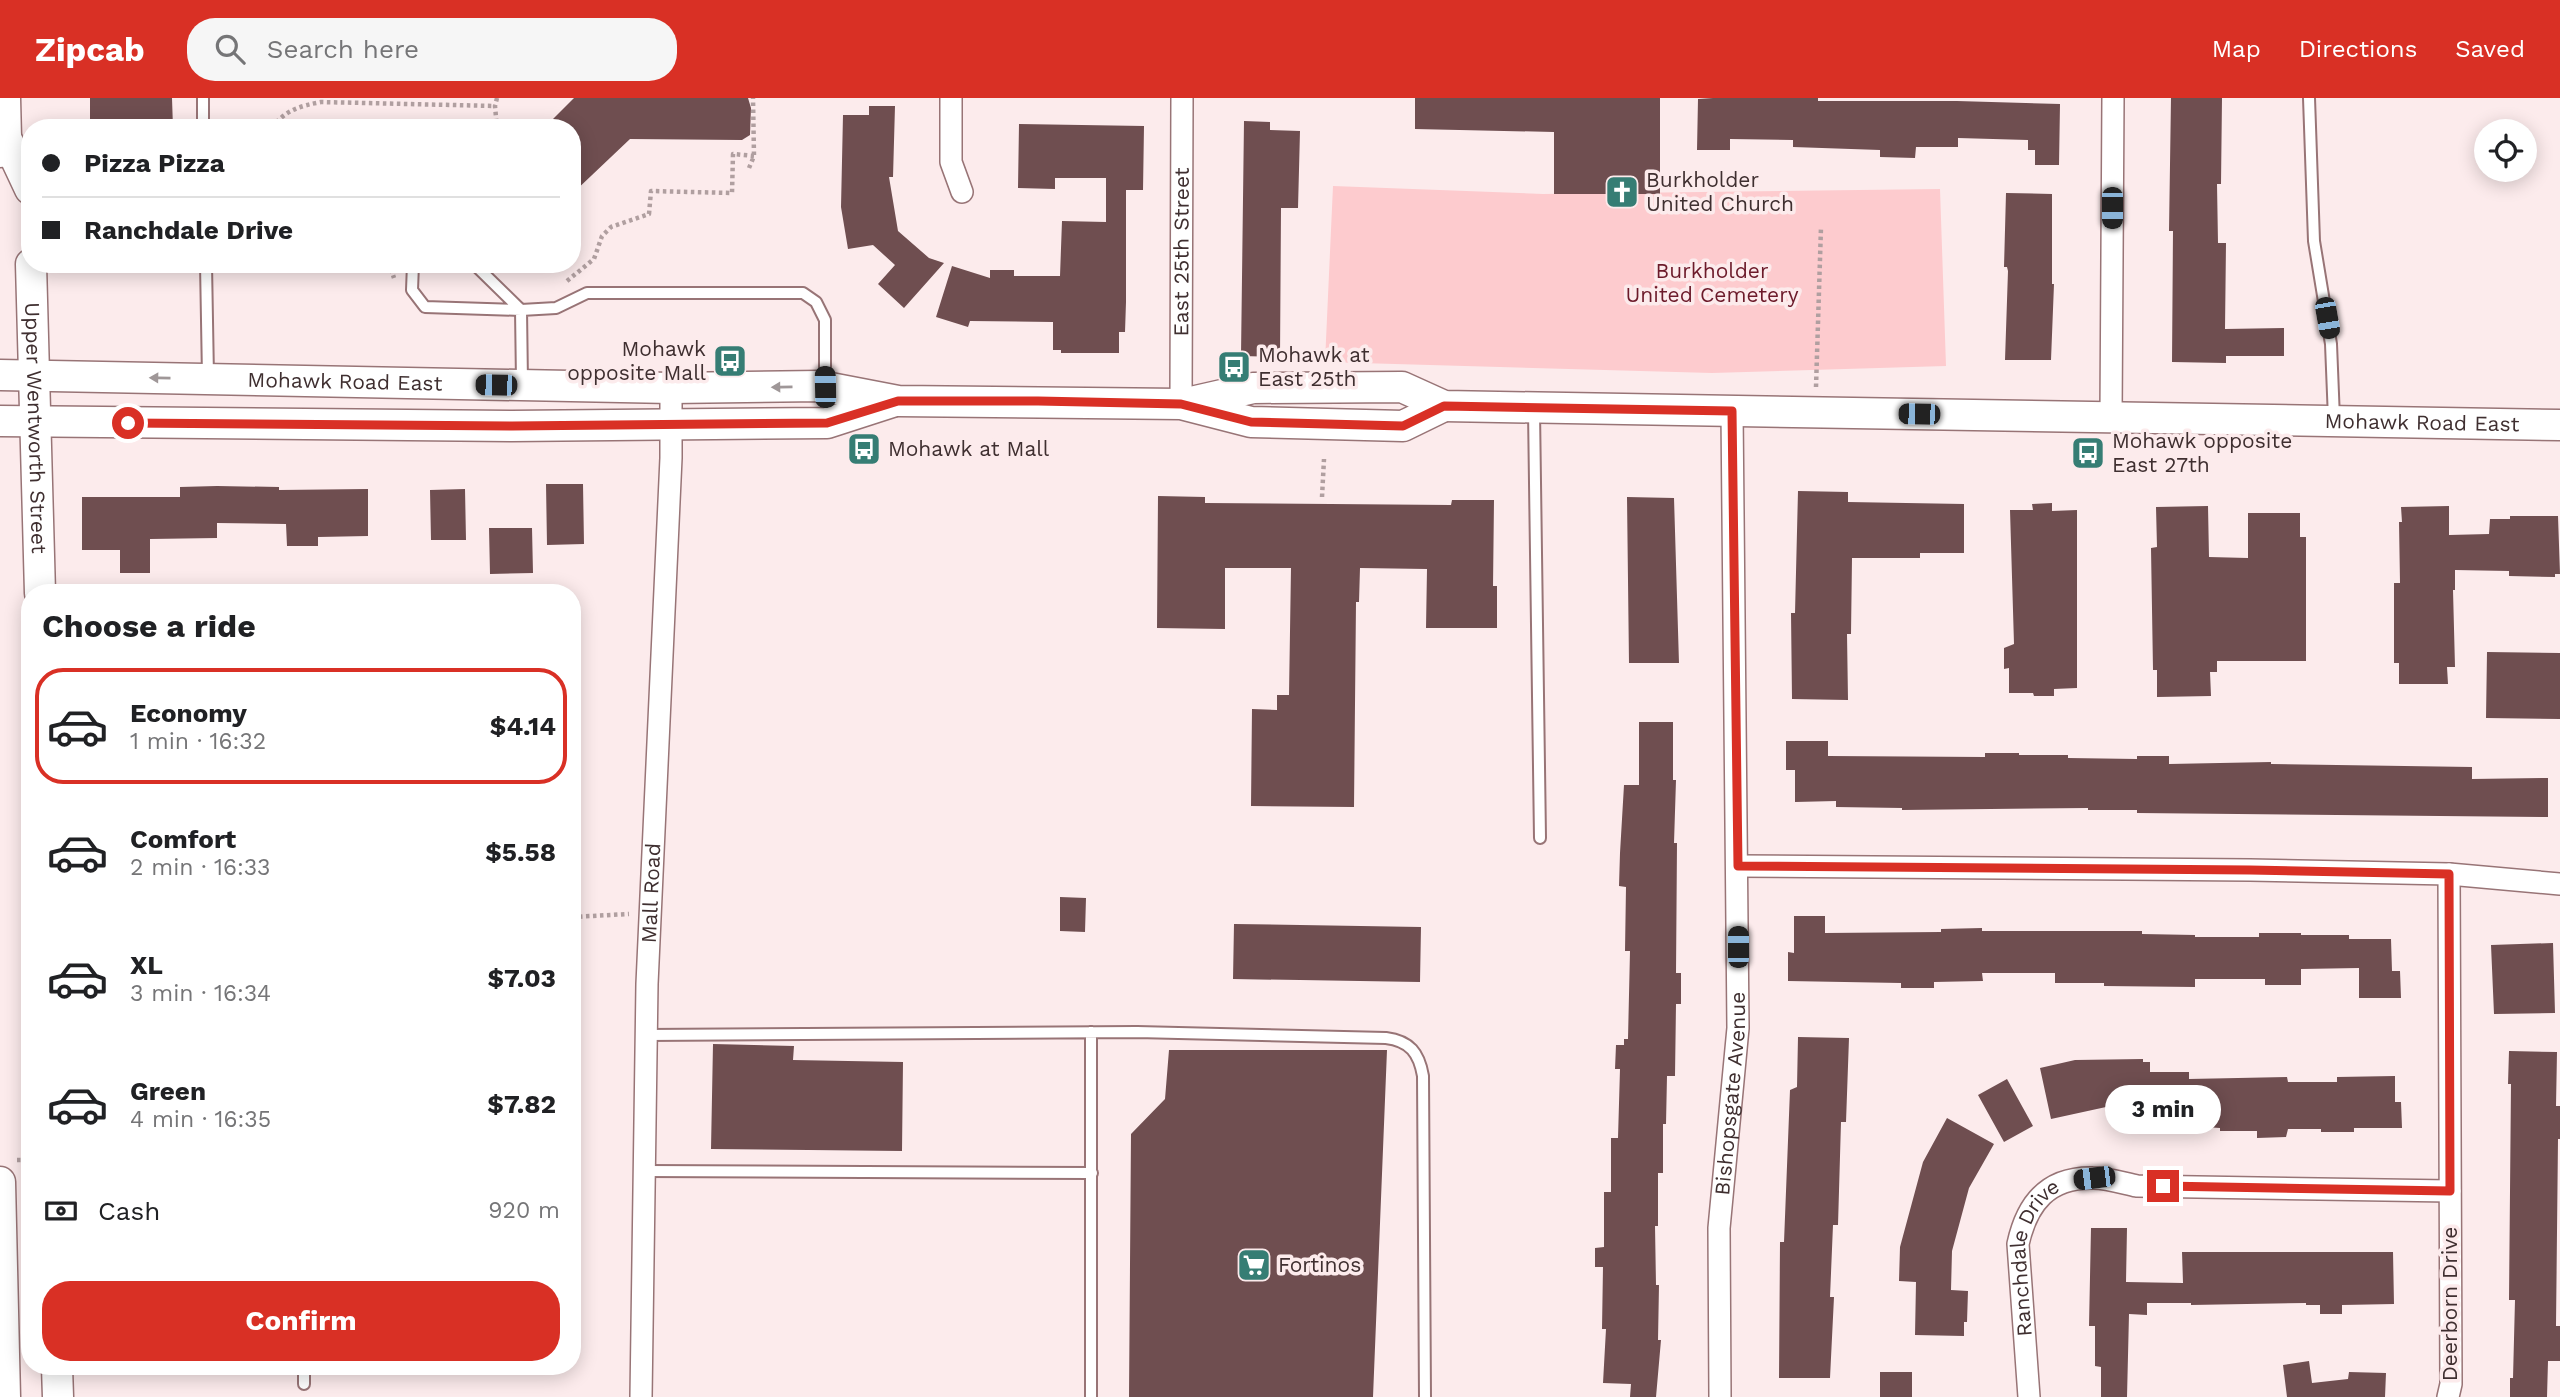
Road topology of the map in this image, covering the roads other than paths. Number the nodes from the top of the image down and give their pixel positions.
1 (5, 98) edge
2 (203, 98) edge
3 (951, 98) edge
4 (1182, 98) edge
5 (2113, 98) edge
6 (2309, 98) edge
7 (203, 119) edge
8 (3, 145) edge
9 (21, 174) edge
10 (962, 192) dead end
11 (31, 273) edge
12 (206, 273) edge
13 (413, 273) edge
14 (483, 273) edge
15 (521, 310) junction
16 (0, 375) edge
17 (33, 376) junction
18 (208, 379) junction
19 (522, 385) junction
20 (825, 387) junction
21 (671, 388) junction
22 (898, 401) junction
23 (1181, 404) junction
24 (1534, 408) junction
25 (1732, 411) junction
26 (2112, 417) junction
27 (2334, 420) junction
28 (0, 421) edge
29 (35, 422) junction
30 (671, 425) junction
31 (2560, 425) edge
32 (40, 584) edge
33 (1540, 838) dead end
34 (1738, 866) junction
35 (2449, 874) junction
36 (2560, 884) edge
37 (1091, 1032) junction
38 (646, 1035) junction
39 (9, 1171) edge
40 (645, 1171) junction
41 (1092, 1173) junction
42 (2450, 1191) junction
43 (57, 1375) edge
44 (304, 1375) edge
45 (304, 1384) dead end
46 (5, 1397) edge
47 (58, 1397) edge
48 (641, 1397) edge
49 (1091, 1397) edge
50 (1425, 1397) edge
51 (1720, 1397) edge
52 (2029, 1397) edge
53 (2448, 1397) edge

1 - 8 main road
2 - 7 lane
3 - 10 street
4 - 23 street, East 25th Street
5 - 26 street
6 - 27 lane
8 - 9 main road
11 - 17 main road, Upper Wentworth Street
12 - 18 lane
13 - 15 lane
14 - 15 lane
15 - 19 lane
15 - 20 lane
16 - 17 main road, Mohawk Road East
18 -> 17 main road, Mohawk Road East
17 - 29 main road, Upper Wentworth Street
18 - 19 main road, Mohawk Road East
19 - 21 main road, Mohawk Road East
20 -> 21 main road, Mohawk Road East
20 - 22 main road, Mohawk Road East
21 - 30 street, Mall Road
22 - 23 main road, Mohawk Road East
22 - 30 main road, Mohawk Road East
23 - 24 main road, Mohawk Road East
24 - 25 main road, Mohawk Road East
24 - 33 lane
25 - 26 main road, Mohawk Road East
25 - 34 street, Bishopsgate Avenue
26 - 27 main road, Mohawk Road East
27 - 31 main road, Mohawk Road East
28 - 29 main road, Mohawk Road East
29 - 30 main road, Mohawk Road East
29 - 32 main road, Upper Wentworth Street
30 - 38 street, Mall Road
34 - 35 street
34 - 51 street, Bishopsgate Avenue
35 - 36 street
35 - 42 street, Deerborn Drive
37 - 38 lane
37 - 41 lane
37 - 50 lane
38 - 40 street, Mall Road
39 - 46 main road
40 - 41 lane
40 - 48 street, Mall Road
41 - 49 lane
42 - 52 street, Ranchdale Drive
42 - 53 street, Deerborn Drive
43 - 47 main road
44 - 45 lane

